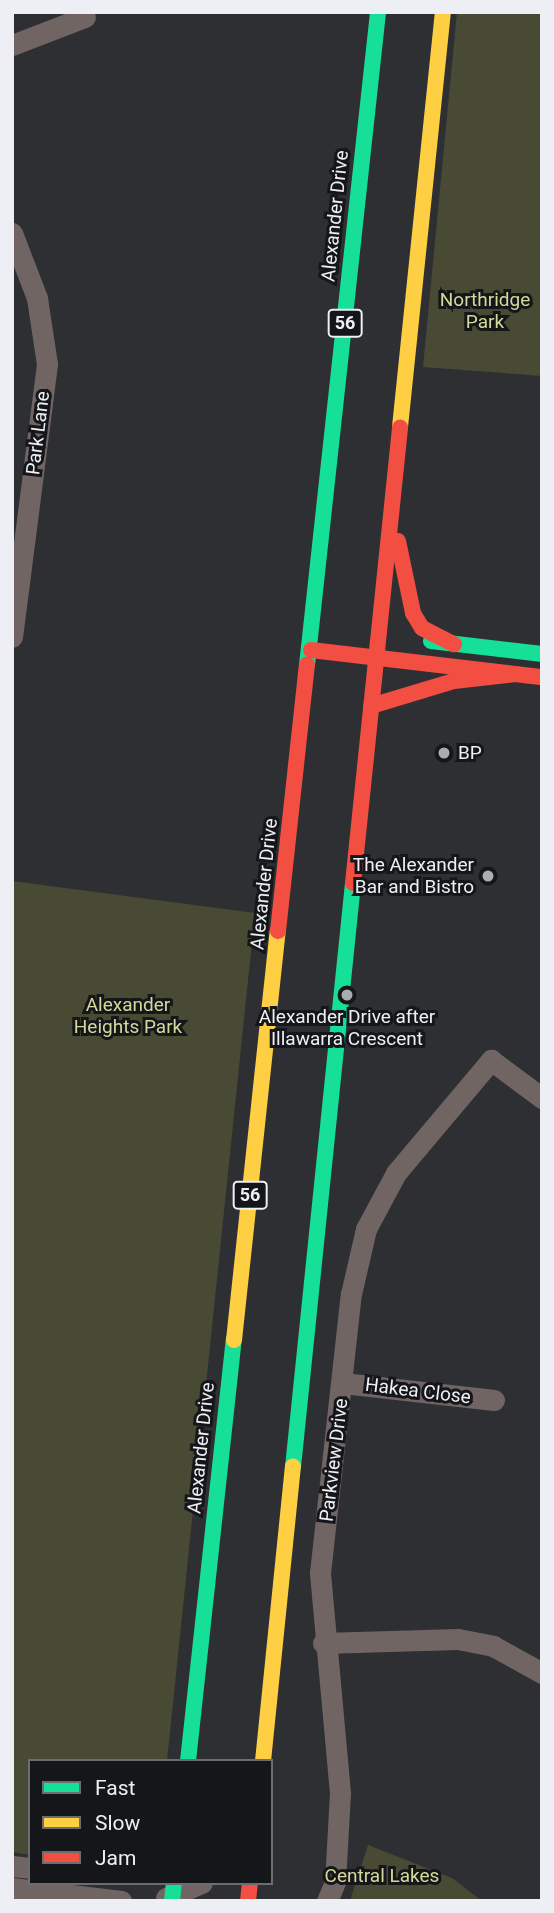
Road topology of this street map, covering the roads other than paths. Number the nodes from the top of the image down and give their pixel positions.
1 (378, 12) edge
2 (443, 12) edge
3 (85, 18) dead end
4 (12, 45) edge
5 (12, 233) edge
6 (391, 504) junction
7 (371, 635) junction
8 (12, 637) edge
9 (454, 643) junction
10 (312, 650) junction
11 (542, 654) edge
12 (376, 656) junction
13 (516, 674) junction
14 (542, 677) edge
15 (371, 706) junction
16 (542, 1098) edge
17 (343, 1383) junction
18 (494, 1400) dead end
19 (323, 1643) junction
20 (542, 1673) edge
21 (188, 1759) edge
22 (263, 1759) edge
23 (196, 1885) edge
24 (12, 1888) edge
25 (171, 1894) edge
26 (121, 1901) edge
27 (327, 1901) edge

1 - 10 main road, Alexander Drive / 56
2 - 6 main road
3 - 4 street
5 - 8 street, Park Lane
6 - 7 main road
6 - 9 main road
7 - 9 main road
7 - 12 main road
9 - 11 main road
10 - 12 main road
10 - 21 main road, Alexander Drive / 56
12 - 13 main road
12 - 15 main road
13 - 14 main road
13 - 15 main road
15 - 22 main road
16 - 17 street, Parkview Drive
17 - 18 street, Hakea Close
17 - 19 street, Parkview Drive
19 - 20 street
19 - 27 street, Parkview Drive
23 - 25 street
24 - 26 street

